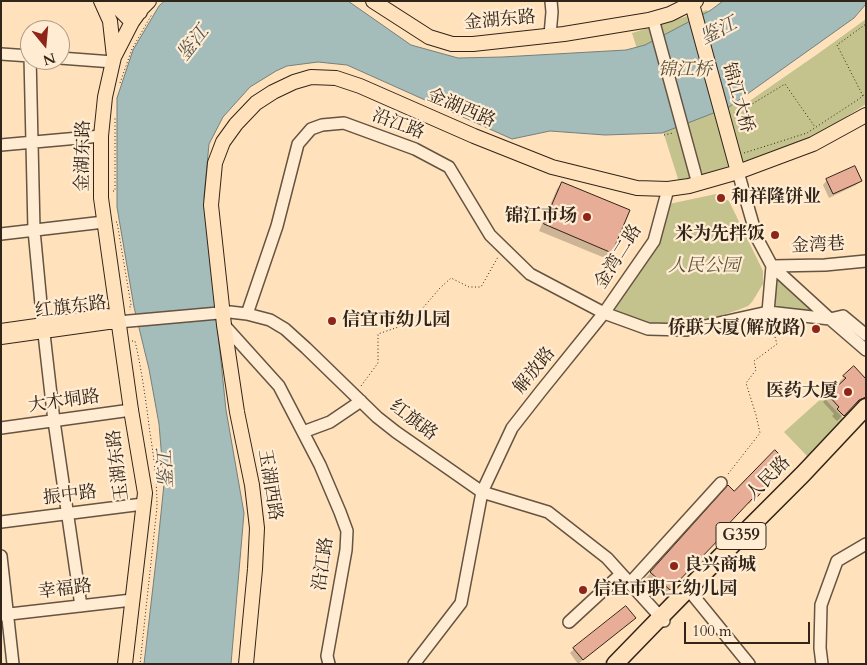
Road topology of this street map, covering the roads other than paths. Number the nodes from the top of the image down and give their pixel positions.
1 (101, 1) edge
2 (112, 1) edge
3 (127, 1) edge
4 (373, 1) edge
5 (551, 1) edge
6 (694, 3) edge
7 (144, 12) edge
8 (652, 19) junction
9 (550, 35) junction
10 (1, 54) edge
11 (20, 55) edge
12 (70, 58) edge
13 (114, 60) junction
14 (30, 70) edge
15 (866, 115) edge
16 (101, 136) junction
17 (32, 143) junction
18 (1, 145) edge
19 (738, 172) junction
20 (698, 184) junction
21 (668, 189) junction
22 (111, 222) junction
23 (34, 230) junction
24 (1, 234) edge
25 (866, 261) edge
26 (772, 266) junction
27 (768, 312) junction
28 (247, 314) junction
29 (604, 314) junction
30 (223, 319) junction
31 (830, 319) junction
32 (118, 322) junction
33 (43, 328) junction
34 (1, 331) edge
35 (866, 335) edge
36 (1, 336) edge
37 (866, 350) edge
38 (358, 398) junction
39 (866, 407) edge
40 (131, 410) junction
41 (866, 417) edge
42 (54, 421) junction
43 (1, 428) edge
44 (303, 432) junction
45 (721, 483) road end
46 (482, 492) junction
47 (143, 504) junction
48 (68, 514) junction
49 (1, 522) edge
50 (866, 544) edge
51 (1, 556) edge
52 (621, 574) junction
53 (630, 583) junction
54 (692, 594) junction
55 (132, 600) junction
56 (81, 606) junction
57 (5, 615) edge
58 (663, 620) junction
59 (569, 622) dead end
60 (13, 664) edge
61 (125, 664) edge
62 (246, 664) edge
63 (329, 664) edge
64 (414, 664) edge
65 (614, 664) edge
66 (624, 664) edge
67 (749, 664) edge
68 (822, 664) edge

1 - 13 main road
2 - 7 main road
3 - 7 main road
4 - 9 main road, 金湖东路
5 - 9 street
6 - 8 main road, 金湖东路
6 - 19 main road, 锦江大桥
7 - 13 main road, 金湖东路
8 - 9 main road, 金湖东路
8 - 20 street
10 - 11 street
12 - 13 street
13 - 16 main road, 金湖东路
14 - 17 street
15 - 19 main road, 金湖西路
16 - 17 street
16 - 22 main road, 金湖东路
17 - 18 street
17 - 23 street
19 - 20 main road, 金湖西路
19 - 26 street
20 - 21 main road, 金湖西路
21 - 29 street, 金湾二路
21 - 30 main road, 金湖西路
22 - 23 street
22 - 32 main road, 金湖东路
23 - 24 street
23 - 33 street
25 - 26 street, 金湾巷
26 - 27 street
26 - 31 street
27 - 29 street
27 - 31 street
28 - 29 street, 沿江路
28 - 30 street, 红旗路
28 - 38 street, 红旗路
29 - 46 street, 解放路
30 - 32 street, 红旗路
30 - 44 street, 沿江路
30 - 62 main road, 玉湖西路
31 - 35 street
31 - 37 street
32 - 33 main road, 红旗东路
32 - 40 main road, 玉湖东路
33 - 34 main road, 红旗东路
33 - 36 main road, 红旗东路
33 - 42 street
38 - 44 street
38 - 46 street, 红旗路
39 - 58 highway, 人民路 / G359
40 - 42 street, 大木垌路
40 - 47 main road, 玉湖东路
41 - 54 highway, 人民路 / G359
42 - 43 street, 大木垌路
42 - 48 street
44 - 63 street, 沿江路
45 - 53 street
46 - 52 street, 红旗路
46 - 64 street, 解放路
47 - 48 street, 振中路
47 - 55 main road, 玉湖东路
48 - 49 street, 振中路
48 - 56 street
50 - 68 street
51 - 57 street
52 - 53 street, 红旗路
52 - 59 street
53 - 58 street, 红旗路
54 - 58 highway, 人民路 / G359
54 - 67 street
55 - 56 street, 幸福路
55 - 61 main road, 玉湖东路
56 - 57 street, 幸福路
57 - 60 street
58 - 65 highway, 人民路 / G359
58 - 66 highway, 人民路 / G359

